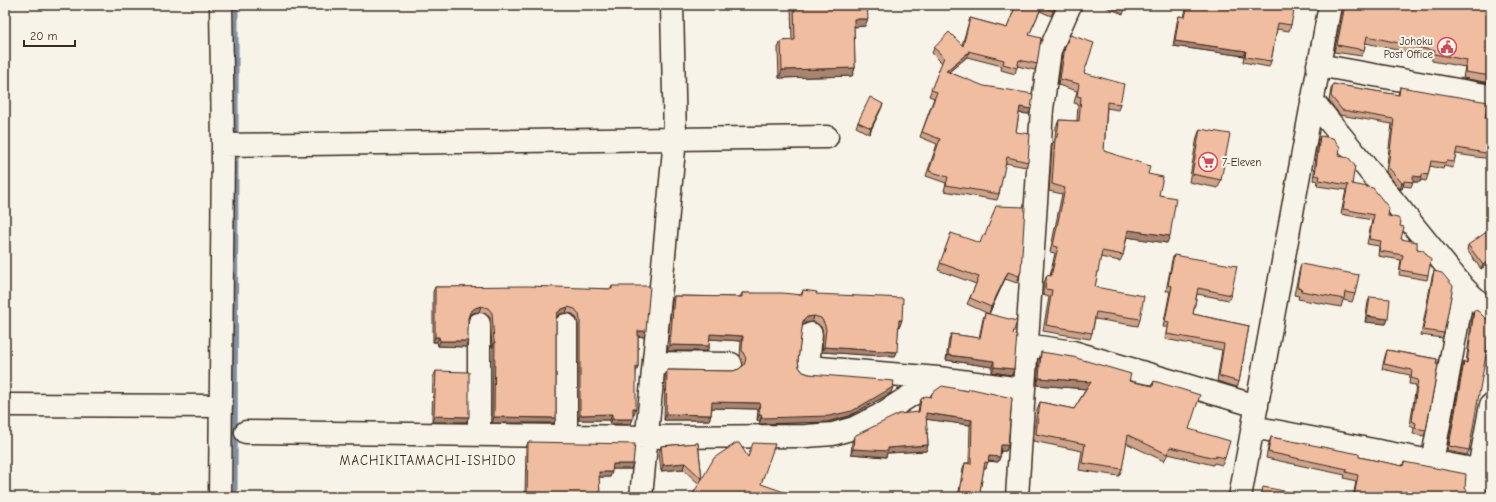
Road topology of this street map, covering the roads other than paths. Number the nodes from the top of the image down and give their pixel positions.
1 (221, 5) edge
2 (672, 5) edge
3 (1070, 5) edge
4 (1330, 5) edge
5 (1318, 65) junction
6 (1491, 96) edge
7 (1312, 100) junction
8 (827, 137) dead end
9 (675, 139) junction
10 (223, 145) junction
11 (1464, 288) junction
12 (1491, 314) edge
13 (479, 324) dead end
14 (566, 325) dead end
15 (811, 334) dead end
16 (1026, 345) junction
17 (654, 363) junction
18 (731, 364) dead end
19 (938, 378) junction
20 (1023, 389) junction
21 (5, 405) edge
22 (1491, 405) edge
23 (221, 406) junction
24 (1257, 406) junction
25 (1253, 427) junction
26 (246, 432) dead end
27 (480, 434) junction
28 (566, 436) junction
29 (647, 437) junction
30 (1432, 462) junction
31 (220, 497) edge
32 (641, 497) edge
33 (1017, 497) edge
34 (1240, 497) edge

1 - 10 street
2 - 9 street
3 - 16 street
4 - 5 street
5 - 6 street
5 - 7 street
7 - 11 street
7 - 24 street
8 - 9 street
9 - 10 street
9 - 17 street
10 - 23 street
11 - 12 street
11 - 30 street
13 - 27 street
14 - 28 street
15 - 19 street
16 - 20 street
16 - 24 street
17 - 18 street
17 - 29 street
19 - 20 street
19 - 29 street
20 - 33 street
21 - 23 street
22 - 30 street
23 - 31 street
24 - 25 street
25 - 30 street
25 - 34 street
26 - 27 street
27 - 28 street
28 - 29 street
29 - 32 street

